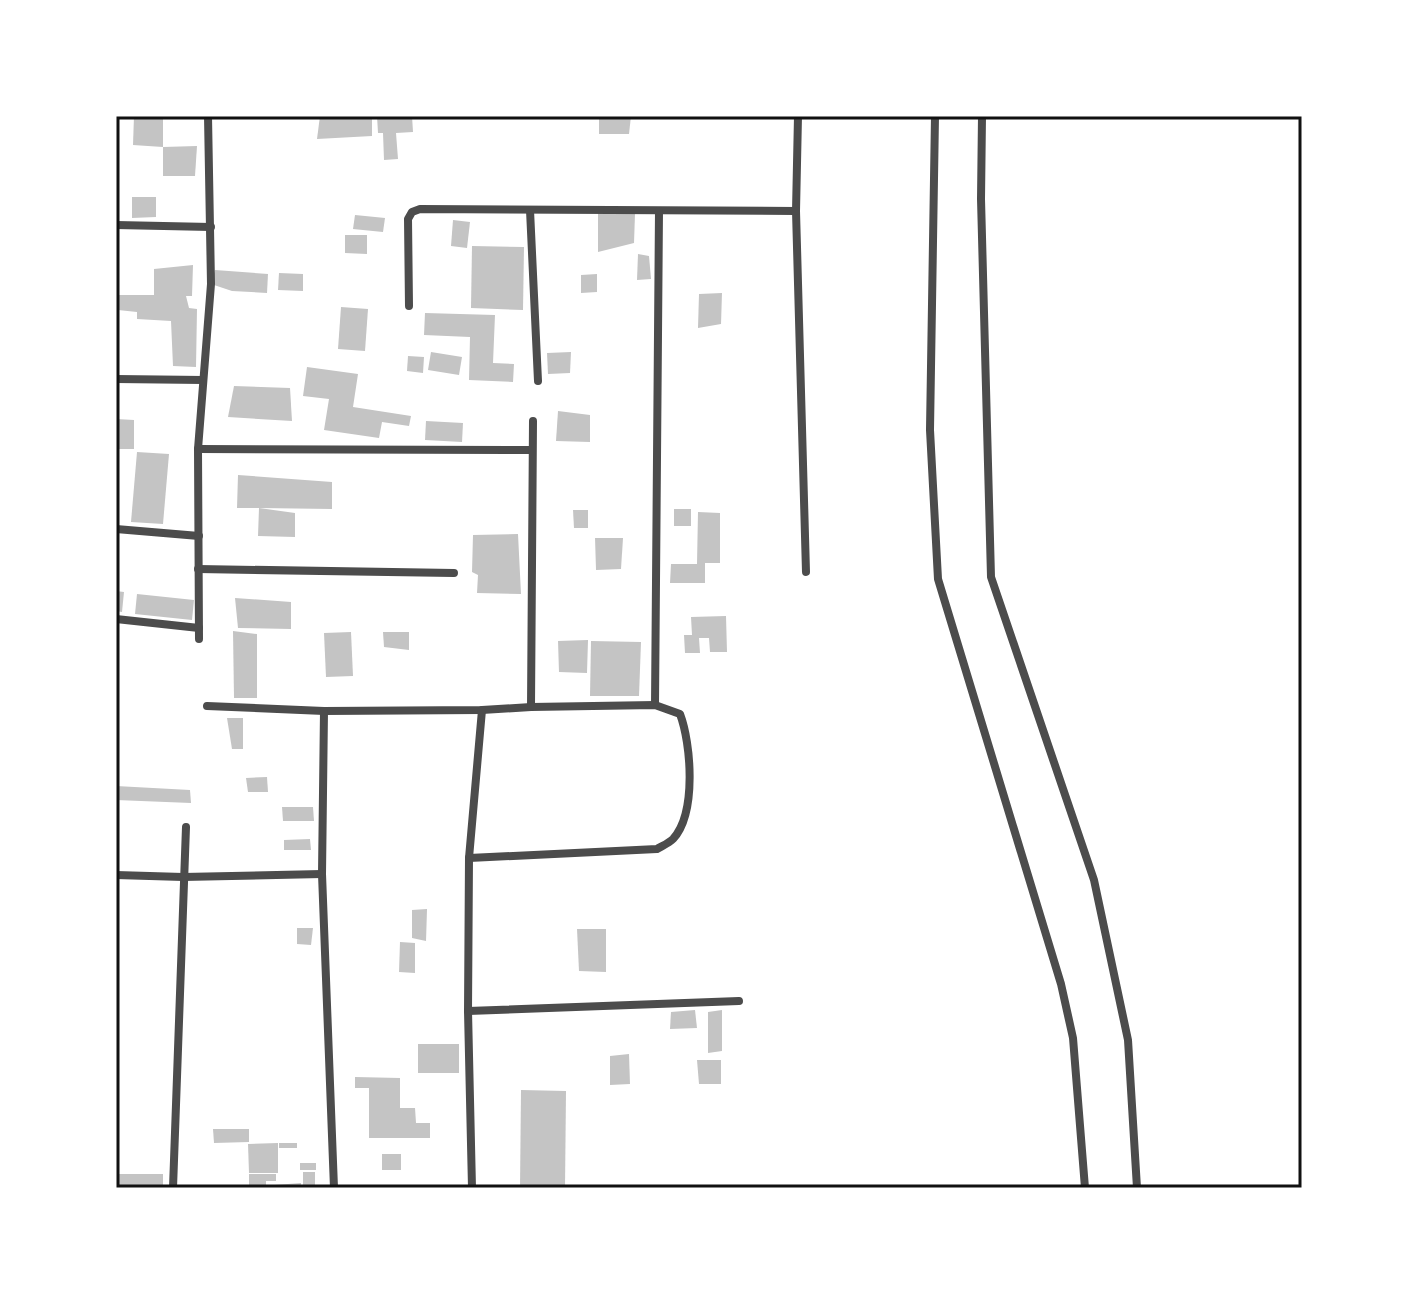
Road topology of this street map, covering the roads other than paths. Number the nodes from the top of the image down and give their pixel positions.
1 (208, 116) edge
2 (798, 116) edge
3 (935, 116) edge
4 (982, 116) edge
5 (530, 210) junction
6 (659, 211) junction
7 (796, 211) junction
8 (116, 225) edge
9 (211, 227) junction
10 (409, 306) dead end
11 (116, 379) edge
12 (203, 380) junction
13 (538, 381) dead end
14 (533, 421) dead end
15 (198, 449) junction
16 (531, 450) junction
17 (116, 529) edge
18 (199, 536) junction
19 (198, 569) junction
20 (806, 572) dead end
21 (454, 573) dead end
22 (116, 619) edge
23 (199, 628) junction
24 (199, 639) dead end
25 (655, 705) junction
26 (207, 706) dead end
27 (531, 707) junction
28 (482, 710) junction
29 (324, 711) junction
30 (186, 827) dead end
31 (469, 858) junction
32 (322, 874) junction
33 (116, 875) edge
34 (183, 877) junction
35 (739, 1001) dead end
36 (468, 1011) junction
37 (173, 1188) edge
38 (334, 1188) edge
39 (472, 1188) edge
40 (1085, 1188) edge
41 (1137, 1188) edge

1 - 9 street
2 - 7 street
3 - 40 street
4 - 41 street
5 - 6 street
5 - 10 street
5 - 13 street
6 - 7 street
6 - 25 street
7 - 20 street
8 - 9 street
9 - 12 street
11 - 12 street
12 - 15 street
14 - 16 street
15 - 16 street
15 - 18 street
16 - 27 street
17 - 18 street
18 - 19 street
19 - 21 street
19 - 23 street
22 - 23 street
23 - 24 street
25 - 27 street
25 - 31 street
26 - 29 street
27 - 28 street
28 - 29 street
28 - 31 street
29 - 32 street
30 - 34 street
31 - 36 street
32 - 34 street
32 - 38 street
33 - 34 street
34 - 37 street
35 - 36 street
36 - 39 street

